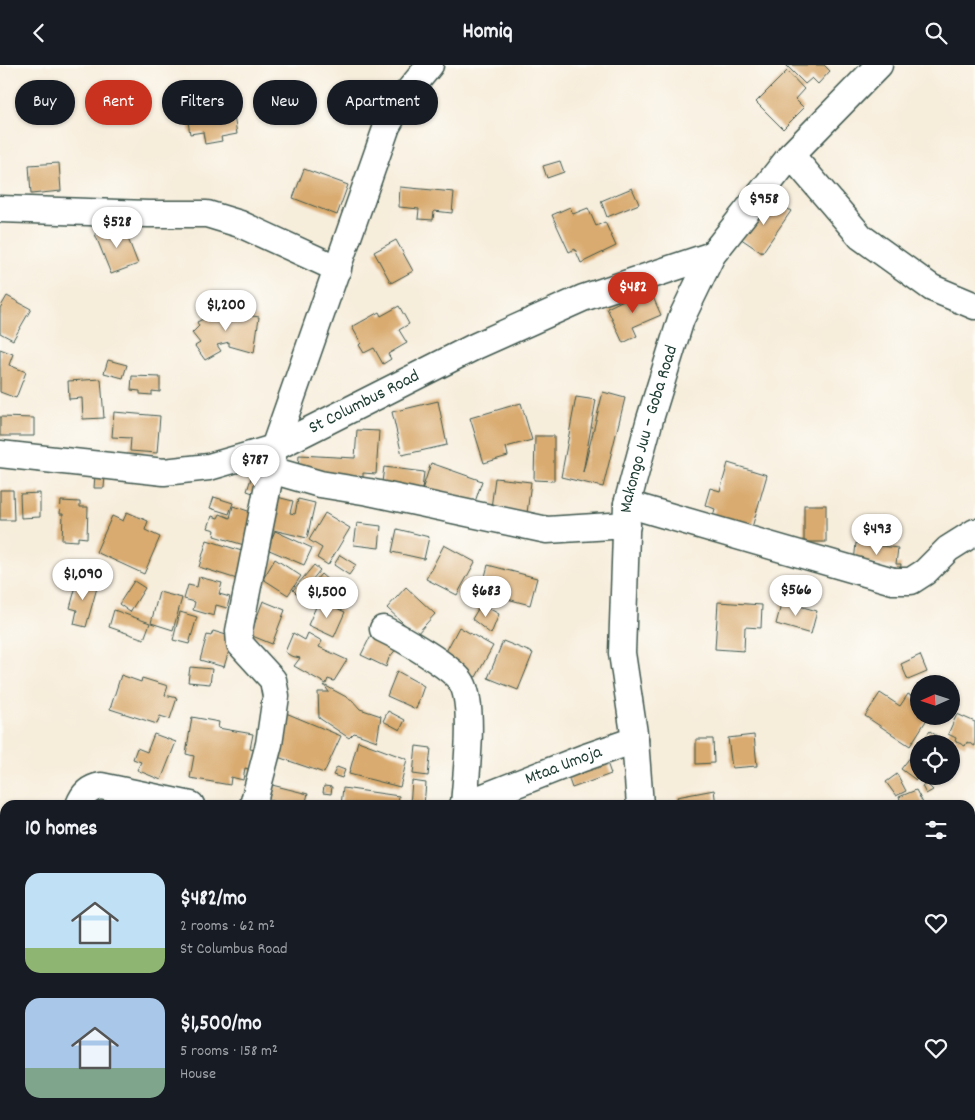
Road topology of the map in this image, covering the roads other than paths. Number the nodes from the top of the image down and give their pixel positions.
1 (430, 65) edge
2 (879, 65) edge
3 (791, 155) junction
4 (0, 209) edge
5 (712, 255) junction
6 (338, 269) junction
7 (975, 306) edge
8 (0, 454) edge
9 (273, 459) junction
10 (627, 514) junction
11 (975, 532) edge
12 (383, 629) dead end
13 (635, 740) junction
14 (81, 800) edge
15 (167, 800) edge
16 (254, 800) edge
17 (464, 800) edge
18 (476, 800) edge
19 (640, 800) edge

1 - 6 street
2 - 3 street, Makongo Juu – Goba Road
3 - 5 street, Makongo Juu – Goba Road
3 - 7 street
4 - 6 street
5 - 9 street, St Columbus Road
5 - 10 street, Makongo Juu – Goba Road
6 - 9 street
8 - 9 street, St Columbus Road
9 - 10 street
9 - 16 street
10 - 11 street
10 - 13 street, Makongo Juu – Goba Road
12 - 17 street
13 - 18 street, Mtaa Umoja
13 - 19 street, Makongo Juu – Goba Road
14 - 15 street

